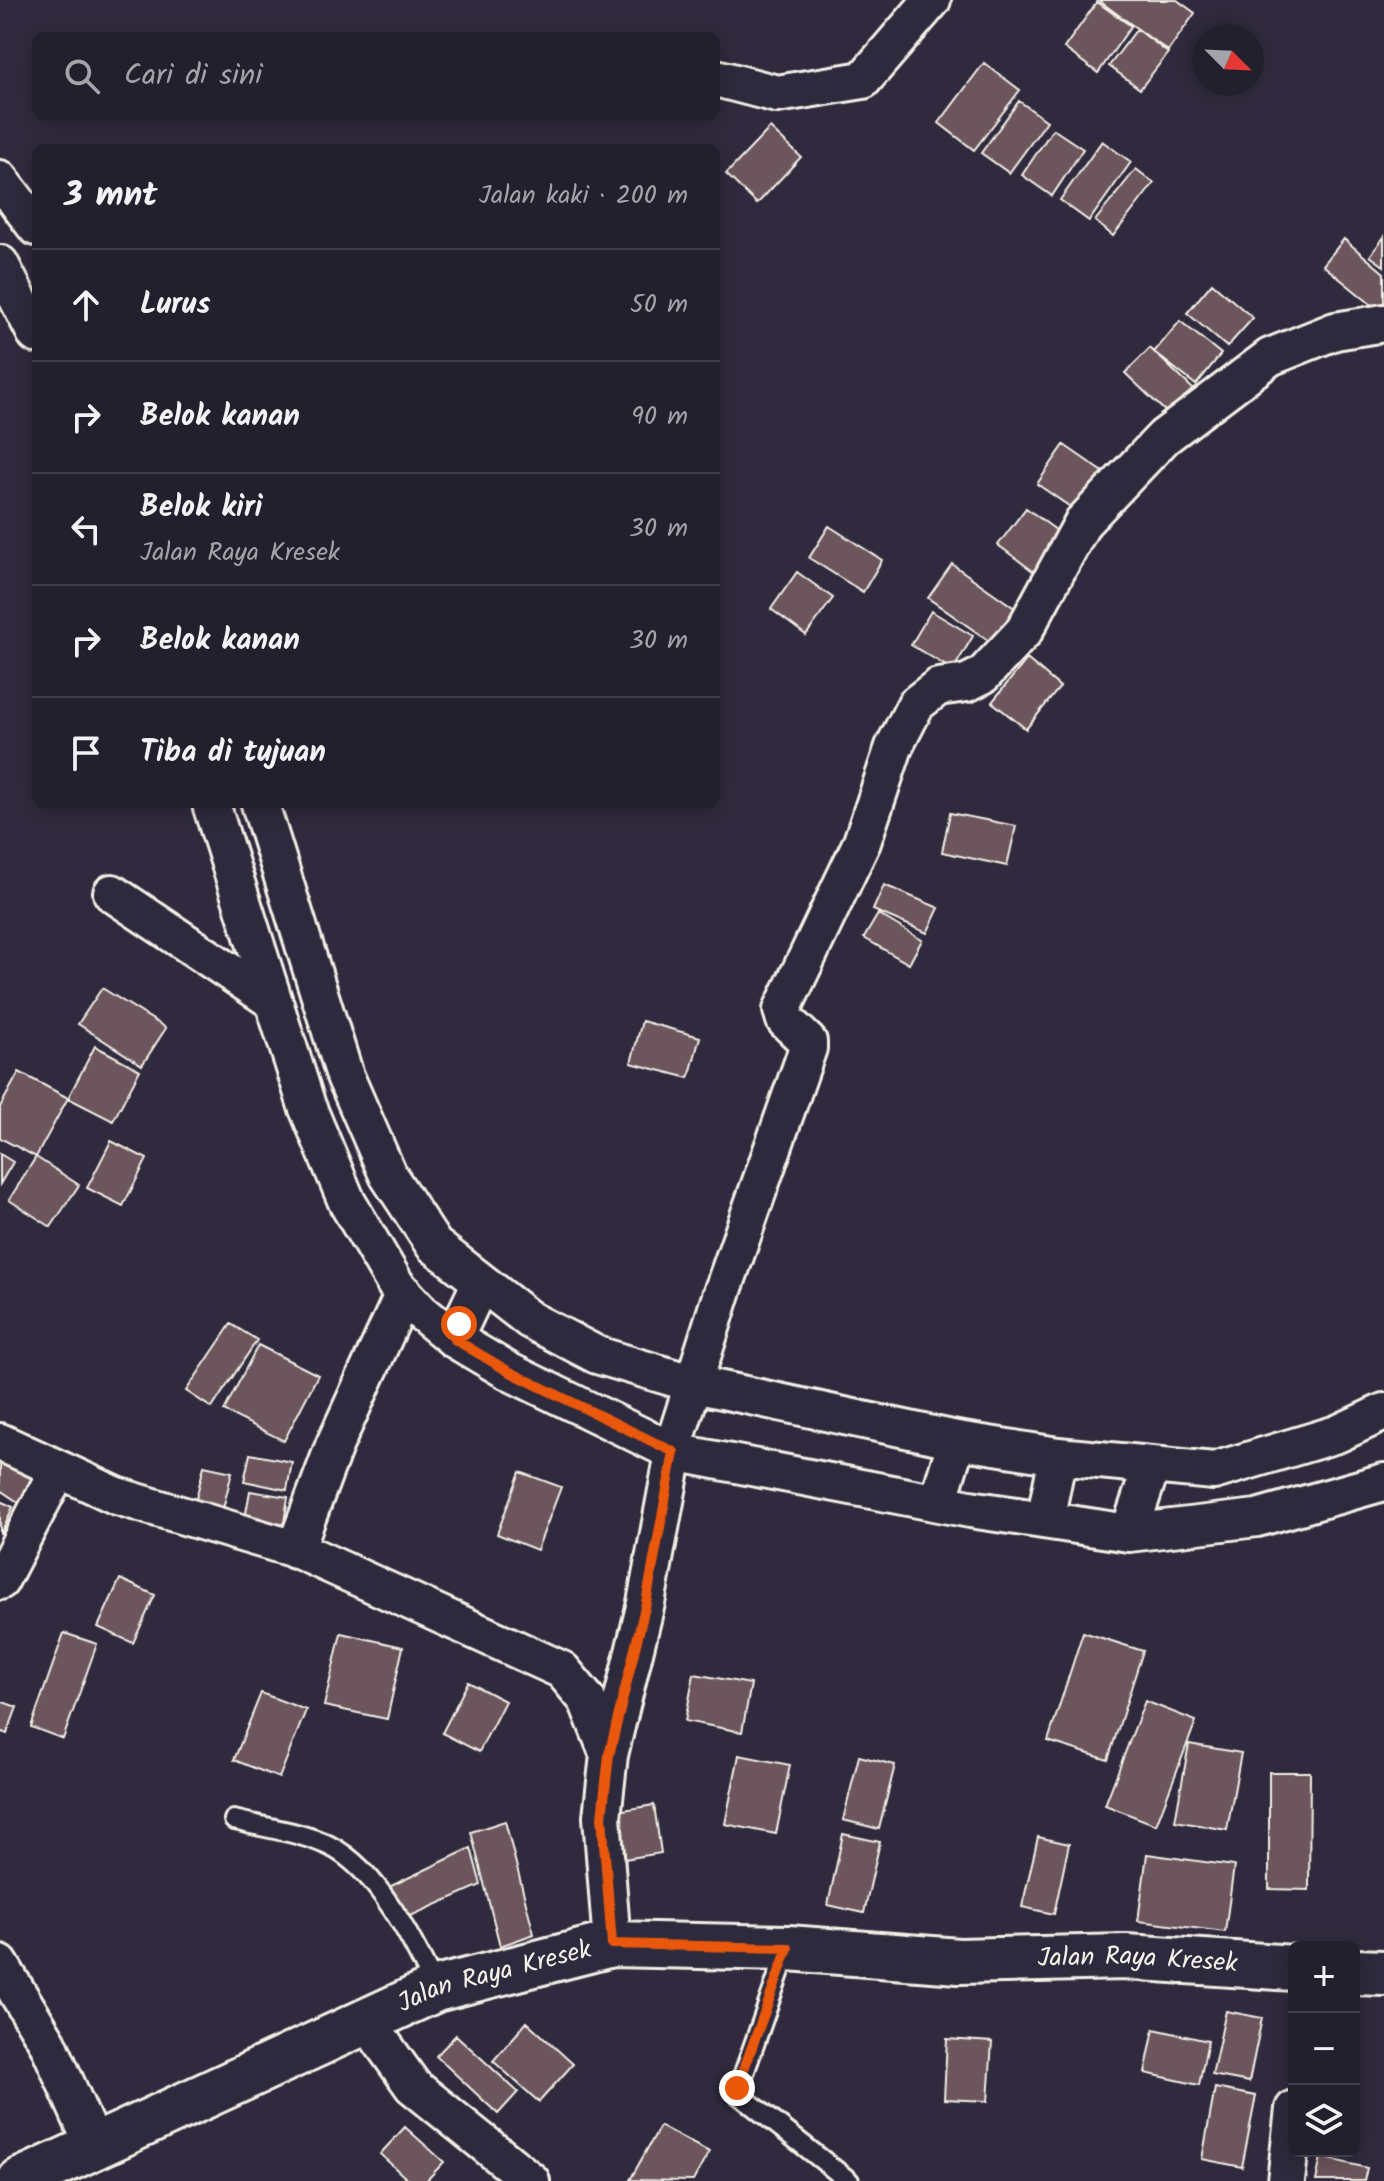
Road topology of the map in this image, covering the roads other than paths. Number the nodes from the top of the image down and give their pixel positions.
1 (932, 0) edge
2 (720, 79) edge
3 (0, 179) edge
4 (32, 222) edge
5 (4, 288) edge
6 (1384, 323) edge
7 (32, 328) edge
8 (212, 808) edge
9 (261, 808) edge
10 (112, 893) dead end
11 (273, 1001) junction
12 (327, 1092) junction
13 (367, 1188) junction
14 (413, 1270) junction
15 (477, 1288) junction
16 (456, 1332) junction
17 (520, 1345) junction
18 (693, 1389) junction
19 (1384, 1412) edge
20 (0, 1442) edge
21 (676, 1442) junction
22 (58, 1470) junction
23 (947, 1470) junction
24 (1150, 1470) junction
25 (1384, 1482) edge
26 (1052, 1489) junction
27 (1214, 1495) junction
28 (1132, 1525) junction
29 (295, 1550) junction
30 (0, 1581) edge
31 (609, 1755) junction
32 (234, 1820) dead end
33 (612, 1944) junction
34 (788, 1948) junction
35 (0, 1964) edge
36 (1288, 1968) edge
37 (1360, 1972) edge
38 (1384, 1973) edge
39 (436, 1989) junction
40 (366, 2020) junction
41 (94, 2147) junction
42 (1289, 2157) edge
43 (20, 2181) edge
44 (531, 2181) edge
45 (849, 2181) edge
46 (1286, 2181) edge

1 - 2 street
3 - 4 street
5 - 7 street
6 - 18 street
8 - 11 street
9 - 12 street
10 - 11 street
11 - 12 street
12 - 13 street
12 - 13 street
13 - 14 street
13 - 14 street
14 - 15 street
14 - 16 street
14 - 29 street
15 - 16 street
15 - 17 street
16 - 17 street
17 - 18 street
17 - 21 street
18 - 21 street
18 - 23 street
19 - 27 street
20 - 22 street
21 - 23 street
21 - 31 street
22 - 29 street
22 - 30 street
23 - 26 street
23 - 26 street
24 - 26 street
24 - 27 street
24 - 28 street
25 - 27 street
26 - 28 street
27 - 28 street
29 - 31 street
31 - 33 street
32 - 39 lane
33 - 34 main road, Jalan Raya Kresek
33 - 39 main road, Jalan Raya Kresek
34 - 36 main road, Jalan Raya Kresek
34 - 45 lane
35 - 41 street
37 - 38 main road
39 - 40 main road, Jalan Raya Kresek
40 - 41 main road, Jalan Raya Kresek
40 - 44 street
41 - 43 main road, Jalan Raya Kresek
42 - 46 street

